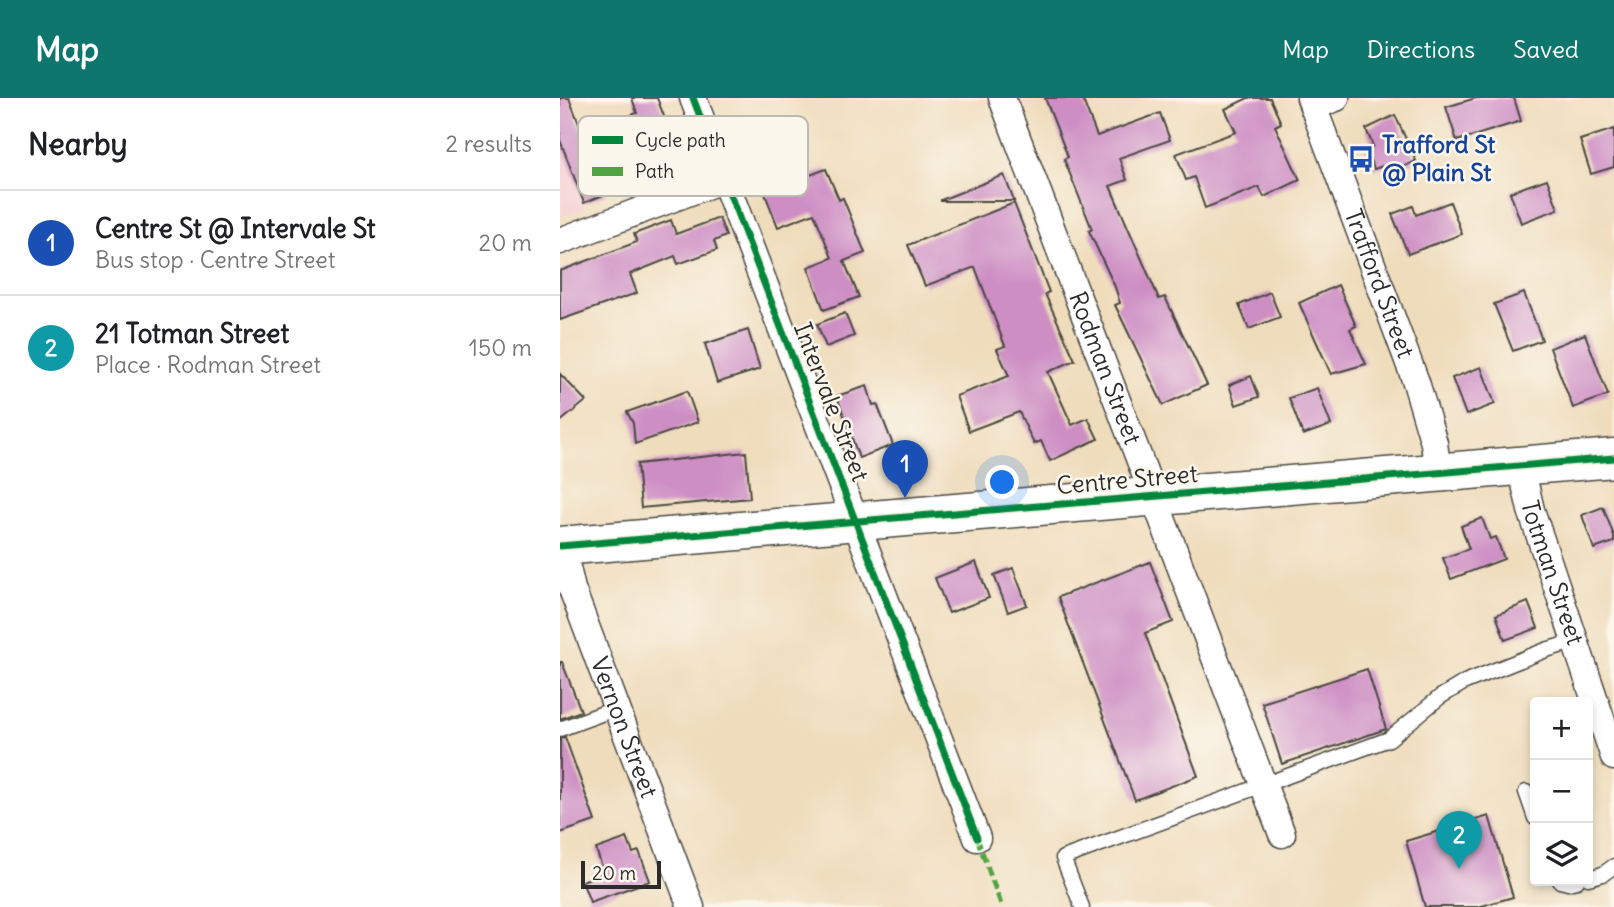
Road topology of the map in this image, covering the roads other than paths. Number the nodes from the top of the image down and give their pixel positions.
1 (693, 98) edge
2 (1002, 98) edge
3 (1320, 101) edge
4 (700, 116) edge
5 (679, 196) edge
6 (731, 196) edge
7 (560, 241) edge
8 (1614, 458) edge
9 (1521, 467) junction
10 (1438, 473) junction
11 (1154, 498) junction
12 (856, 520) junction
13 (561, 546) edge
14 (1576, 641) junction
15 (617, 708) junction
16 (560, 729) edge
17 (1614, 757) edge
18 (1263, 784) junction
19 (1526, 792) dead end
20 (1530, 804) edge
21 (1282, 834) dead end
22 (977, 838) dead end
23 (1614, 866) edge
24 (1593, 877) edge
25 (691, 907) edge
26 (1082, 907) edge

1 - 4 street, Intervale Street
2 - 11 street, Rodman Street
3 - 10 street, Trafford Street
5 - 7 street
6 - 12 street, Intervale Street
8 - 9 main road, Centre Street
9 - 10 main road, Centre Street
9 - 14 street, Totman Street
10 - 11 main road, Centre Street
11 - 12 main road, Centre Street
11 - 18 street, Rodman Street
12 - 13 main road, Centre Street
12 - 22 street, Intervale Street
13 - 15 street, Vernon Street
14 - 17 street, Totman Street
14 - 18 lane
15 - 16 lane
15 - 25 street, Vernon Street
18 - 21 street, Rodman Street
18 - 26 lane
19 - 20 lane
23 - 24 lane

